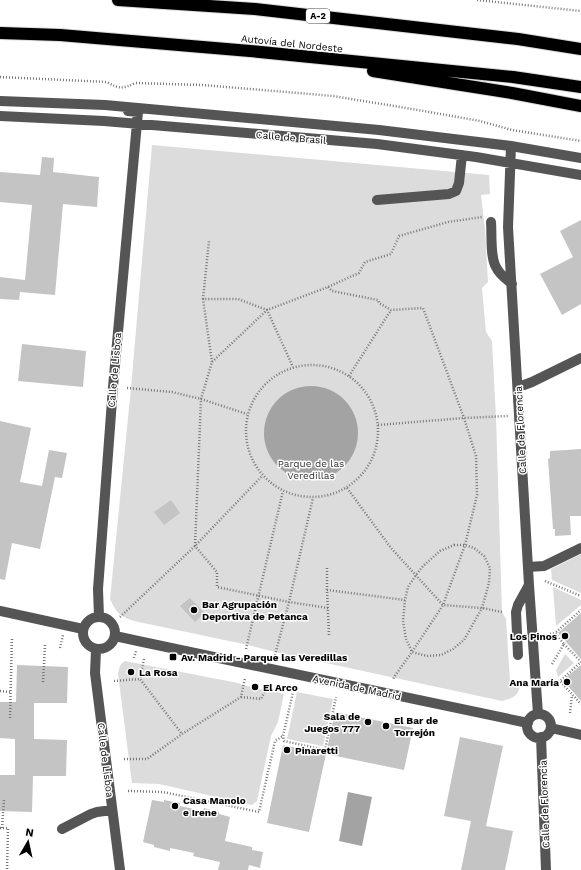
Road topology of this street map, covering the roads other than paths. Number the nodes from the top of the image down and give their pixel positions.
1 (118, 0) edge
2 (0, 32) edge
3 (581, 47) edge
4 (250, 50) junction
5 (581, 87) edge
6 (0, 101) edge
7 (116, 106) junction
8 (581, 106) edge
9 (0, 116) edge
10 (137, 124) junction
11 (512, 146) junction
12 (462, 156) junction
13 (581, 158) edge
14 (511, 163) junction
15 (581, 175) edge
16 (377, 200) dead end
17 (487, 219) road end
18 (512, 284) junction
19 (581, 358) edge
20 (518, 386) junction
21 (581, 548) edge
22 (528, 567) junction
23 (529, 585) junction
24 (0, 611) edge
25 (99, 617) junction
26 (83, 629) junction
27 (115, 636) junction
28 (96, 650) junction
29 (518, 655) dead end
30 (538, 714) junction
31 (528, 723) junction
32 (551, 728) junction
33 (581, 735) edge
34 (541, 738) junction
35 (112, 810) junction
36 (62, 829) dead end
37 (120, 870) edge
38 (546, 870) edge

1 - 3 highway, A-2
2 - 4 highway, Autovía del Nordeste
4 - 5 highway, Autovía del Nordeste
4 - 8 highway
6 - 7 street, Calle de Brasil
7 - 10 street
7 - 11 street, Calle de Brasil
9 - 10 street, Calle de Brasil
10 - 12 street, Calle de Brasil
10 - 25 street, Calle de Lisboa
11 - 13 street, Calle de Brasil
11 - 14 street, Calle de Florencia
12 - 14 street, Calle de Brasil
12 - 16 street
14 - 15 street, Calle de Brasil
14 - 18 street, Calle de Florencia
17 - 18 street
18 - 20 street, Calle de Florencia
19 - 20 street
20 - 22 street, Calle de Florencia
21 - 22 street
22 - 23 street, Calle de Florencia
23 - 29 street
23 - 30 street, Calle de Florencia
24 - 26 street
25 - 26 street
25 - 27 street
26 - 28 street
27 - 28 street
27 - 31 street, Avenida de Madrid
28 - 35 street, Calle de Lisboa
30 - 31 street
30 - 32 street
31 - 34 street
32 - 33 street
32 - 34 street
34 - 38 street, Calle de Florencia
35 - 36 street
35 - 37 street, Calle de Lisboa

